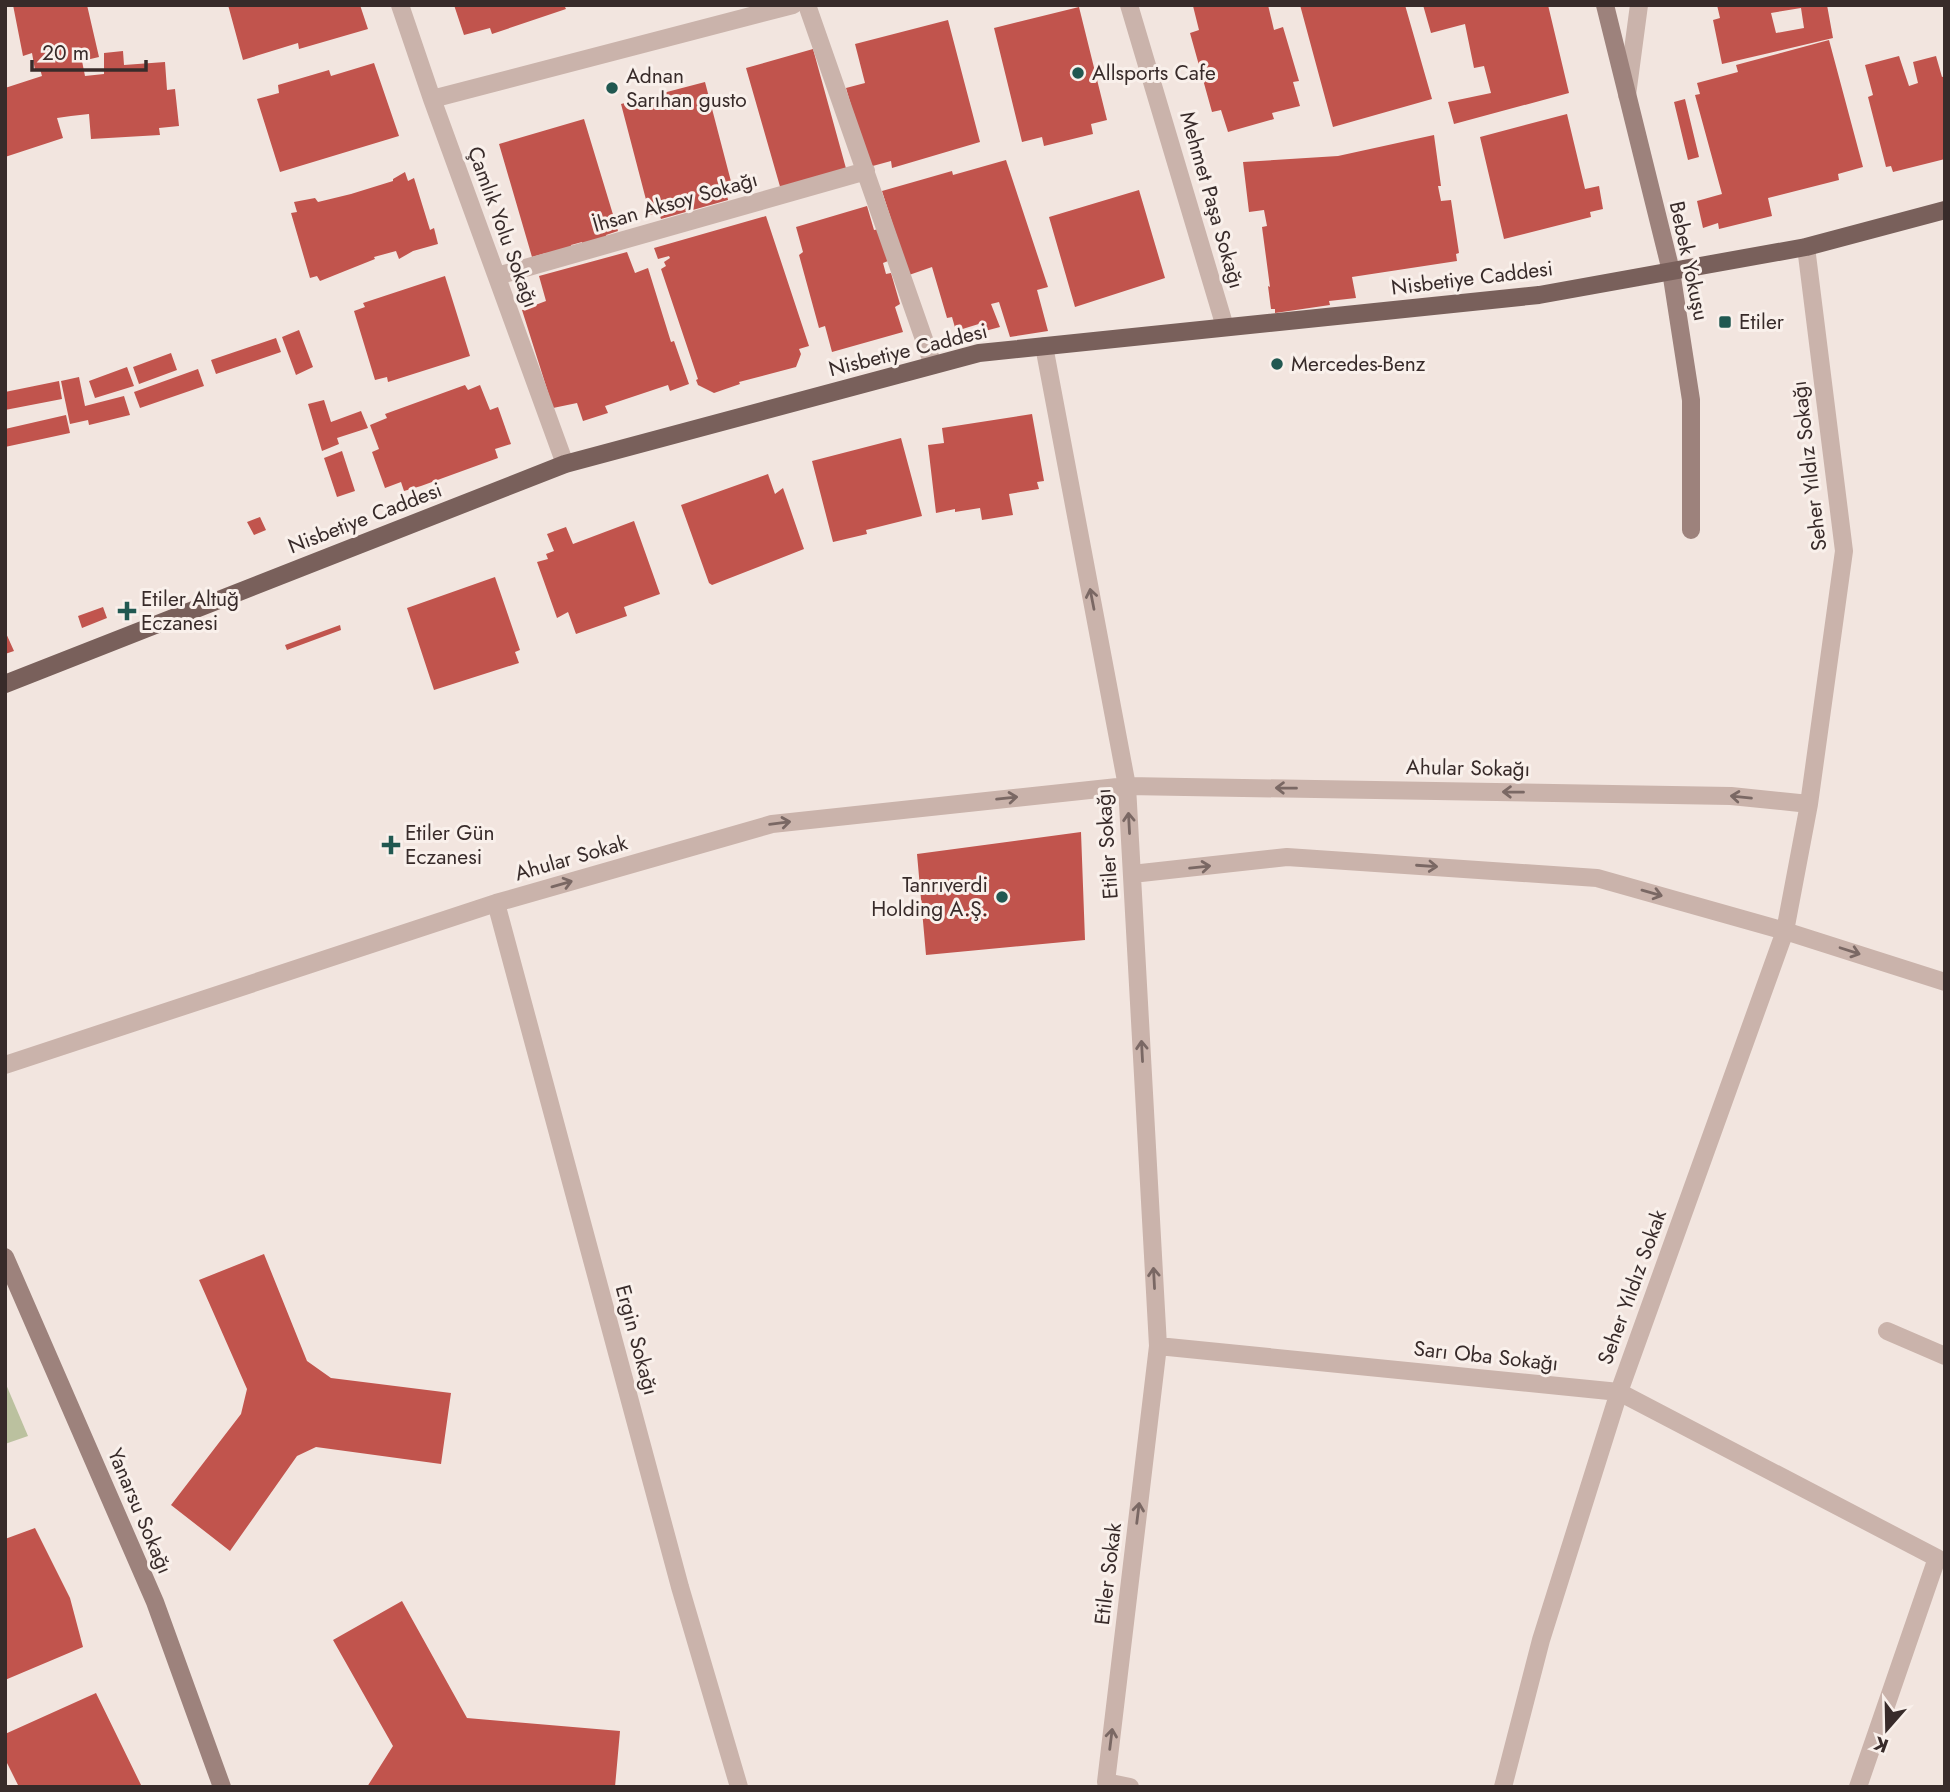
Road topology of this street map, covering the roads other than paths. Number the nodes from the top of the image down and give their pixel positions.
1 (400, 5) edge
2 (793, 5) edge
3 (807, 5) edge
4 (1129, 5) edge
5 (1605, 5) edge
6 (1639, 5) edge
7 (1627, 97) junction
8 (432, 99) junction
9 (866, 171) junction
10 (1945, 210) edge
11 (1806, 247) junction
12 (1671, 271) junction
13 (497, 276) junction
14 (1225, 327) junction
15 (1044, 346) junction
16 (933, 365) junction
17 (565, 464) junction
18 (1691, 530) dead end
19 (5, 684) edge
20 (1127, 786) junction
21 (1809, 804) junction
22 (1132, 874) junction
23 (496, 903) junction
24 (1785, 931) junction
25 (1945, 982) edge
26 (5, 1064) edge
27 (5, 1257) edge
28 (1887, 1331) dead end
29 (1158, 1346) junction
30 (1945, 1356) edge
31 (1619, 1392) junction
32 (1941, 1556) edge
33 (222, 1787) edge
34 (739, 1787) edge
35 (1130, 1787) edge
36 (1503, 1787) edge
37 (1858, 1787) edge

1 - 8 street, Çamlık Yolu Sokağı
2 - 8 street
3 - 9 street
4 - 14 street, Mehmet Paşa Sokağı
5 - 7 street, Bebek Yokuşu
6 - 7 street
7 - 12 street, Bebek Yokuşu
8 - 13 street, Çamlık Yolu Sokağı
9 - 13 street, İhsan Aksoy Sokağı
9 - 16 street
10 - 11 main road, Nisbetiye Caddesi
11 - 12 main road, Nisbetiye Caddesi
11 - 21 street, Seher Yıldız Sokağı
12 - 14 main road, Nisbetiye Caddesi
12 - 18 street, Bebek Yokuşu
13 - 17 street, Çamlık Yolu Sokağı
14 - 15 main road, Nisbetiye Caddesi
15 - 16 main road, Nisbetiye Caddesi
20 -> 15 street, Etiler Sokağı
16 - 17 main road, Nisbetiye Caddesi
17 - 19 main road, Nisbetiye Caddesi
21 -> 20 street, Ahular Sokağı
22 -> 20 street, Etiler Sokağı
23 -> 20 street, Ahular Sokak
21 - 24 street, Seher Yıldız Sokak
22 -> 24 street
29 -> 22 street, Etiler Sokağı
23 - 26 street, Ahular Sokak
23 - 34 street, Ergin Sokağı
24 -> 25 street
24 - 31 street, Seher Yıldız Sokak
27 - 33 street, Yanarsu Sokağı
28 - 30 street
29 - 31 street, Sarı Oba Sokağı
35 -> 29 street, Etiler Sokak
31 - 32 street, Sarı Oba Sokağı
31 - 36 street, Seher Yıldız Sokak
32 - 37 street

